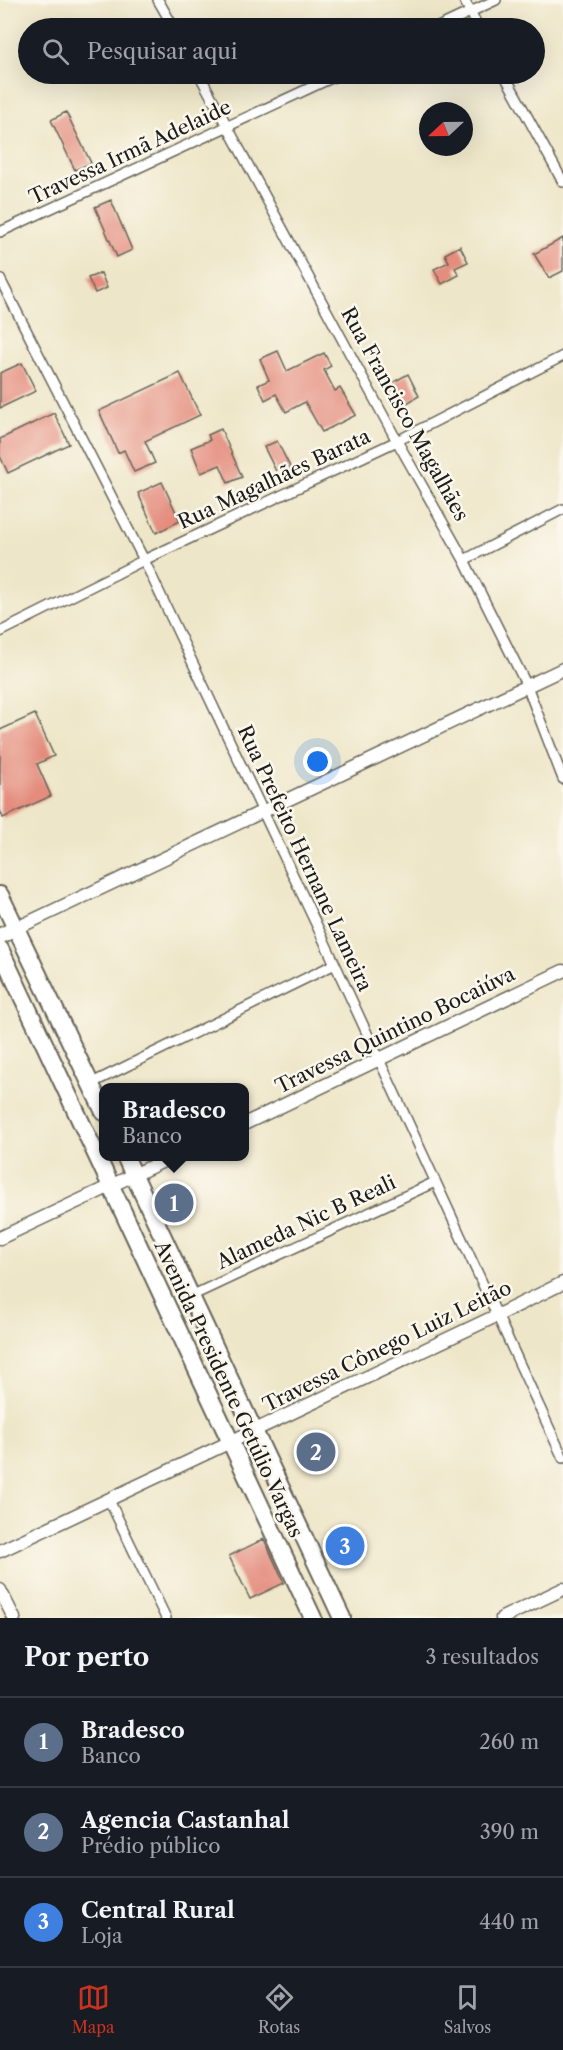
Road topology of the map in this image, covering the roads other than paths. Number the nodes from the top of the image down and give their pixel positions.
1 (158, 0) edge
2 (464, 0) edge
3 (496, 0) edge
4 (471, 12) junction
5 (168, 18) edge
6 (458, 18) edge
7 (474, 18) edge
8 (205, 84) edge
9 (318, 84) edge
10 (509, 84) edge
11 (228, 126) junction
12 (563, 182) edge
13 (0, 232) edge
14 (0, 279) edge
15 (563, 356) edge
16 (397, 441) junction
17 (563, 509) edge
18 (144, 560) junction
19 (464, 560) junction
20 (0, 632) edge
21 (563, 669) edge
22 (527, 686) junction
23 (563, 779) edge
24 (263, 810) junction
25 (0, 895) edge
26 (16, 928) junction
27 (0, 936) edge
28 (0, 949) edge
29 (335, 964) junction
30 (563, 971) edge
31 (380, 1060) junction
32 (90, 1084) junction
33 (99, 1102) edge
34 (249, 1122) edge
35 (99, 1160) edge
36 (99, 1161) edge
37 (127, 1161) edge
38 (163, 1161) edge
39 (134, 1175) junction
40 (435, 1182) junction
41 (111, 1186) junction
42 (0, 1238) edge
43 (563, 1283) edge
44 (191, 1296) junction
45 (498, 1315) junction
46 (254, 1431) junction
47 (230, 1442) junction
48 (563, 1458) edge
49 (109, 1500) junction
50 (0, 1551) edge
51 (563, 1589) edge
52 (0, 1590) edge
53 (14, 1618) edge
54 (166, 1618) edge
55 (314, 1618) edge
56 (342, 1618) edge
57 (502, 1618) edge

1 - 5 street
2 - 4 street
3 - 4 street
4 - 6 street
4 - 7 street
8 - 11 street, Rua Francisco Magalhães
9 - 11 street, Travessa Irmã Adelaide
10 - 12 street
11 - 13 street, Travessa Irmã Adelaide
11 - 16 street, Rua Francisco Magalhães
14 - 18 street, Rua Prefeito Hernane Lameira
15 - 16 street, Rua Magalhães Barata
16 - 18 street, Rua Magalhães Barata
16 - 19 street, Rua Francisco Magalhães
17 - 19 street
18 - 20 street, Rua Magalhães Barata
18 - 24 street, Rua Prefeito Hernane Lameira
19 - 22 street, Rua Francisco Magalhães
21 - 22 street
22 - 23 street, Rua Francisco Magalhães
22 - 24 street
24 - 26 street
24 - 29 street, Rua Prefeito Hernane Lameira
25 - 26 highway
26 - 27 main road
26 - 32 highway
28 - 35 highway, Avenida Presidente Getúlio Vargas
29 - 31 street, Rua Prefeito Hernane Lameira
29 - 32 street
30 - 31 street, Travessa Quintino Bocaiúva
31 - 34 street, Travessa Quintino Bocaiúva
31 - 40 street, Rua Prefeito Hernane Lameira
32 - 33 highway
36 - 41 highway, Avenida Presidente Getúlio Vargas
37 - 39 highway, Avenida Presidente Getúlio Vargas
38 - 39 street
39 - 41 street
39 - 44 highway, Avenida Presidente Getúlio Vargas
40 - 44 street, Alameda Nic B Reali
40 - 45 street, Rua Prefeito Hernane Lameira
41 - 42 street
41 - 47 highway, Avenida Presidente Getúlio Vargas
43 - 45 street, Travessa Cônego Luiz Leitão
44 - 46 highway, Avenida Presidente Getúlio Vargas
45 - 46 street, Travessa Cônego Luiz Leitão
45 - 48 street, Rua Prefeito Hernane Lameira
46 - 47 street, Travessa Cônego Luiz Leitão
46 - 56 highway, Avenida Presidente Getúlio Vargas
47 - 49 street, Travessa Cônego Luiz Leitão
47 - 55 highway, Avenida Presidente Getúlio Vargas
49 - 50 street, Travessa Cônego Luiz Leitão
49 - 54 street
51 - 57 street
52 - 53 street

